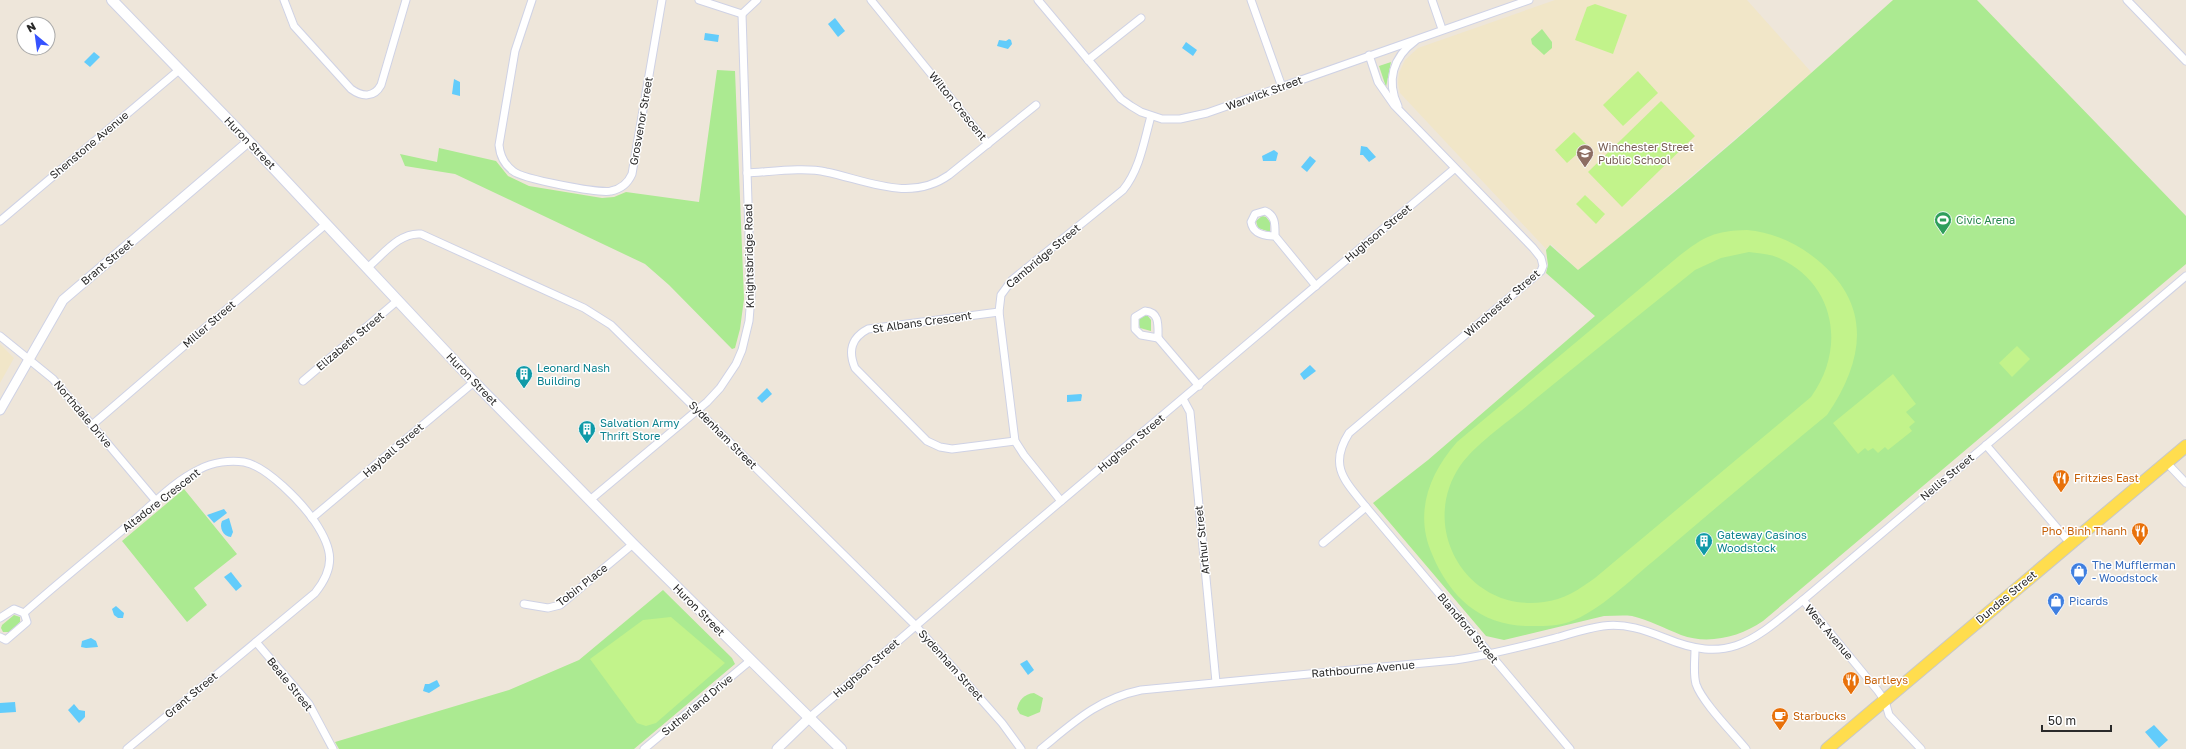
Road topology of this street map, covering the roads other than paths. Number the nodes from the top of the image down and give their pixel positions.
1 (112, 0) edge
2 (284, 0) edge
3 (406, 0) edge
4 (532, 0) edge
5 (662, 0) edge
6 (699, 0) edge
7 (757, 0) edge
8 (871, 0) edge
9 (1038, 0) edge
10 (1252, 0) edge
11 (1432, 0) edge
12 (1529, 0) edge
13 (2127, 0) edge
14 (742, 14) junction
15 (1141, 18) dead end
16 (1442, 30) junction
17 (1420, 38) junction
18 (1369, 55) junction
19 (1088, 60) junction
20 (2186, 61) edge
21 (178, 70) junction
22 (1282, 87) junction
23 (1036, 105) dead end
24 (1401, 112) junction
25 (1151, 116) junction
26 (248, 142) junction
27 (988, 144) junction
28 (1454, 169) junction
29 (746, 173) junction
30 (0, 221) edge
31 (326, 224) junction
32 (1275, 236) dead end
33 (367, 268) junction
34 (2186, 276) edge
35 (1316, 286) junction
36 (397, 301) junction
37 (999, 312) junction
38 (0, 336) edge
39 (1158, 338) dead end
40 (28, 359) junction
41 (302, 381) dead end
42 (474, 382) junction
43 (1199, 386) junction
44 (1183, 399) junction
45 (0, 410) edge
46 (698, 410) junction
47 (92, 425) junction
48 (1015, 441) junction
49 (1986, 445) junction
50 (2186, 446) edge
51 (2166, 462) junction
52 (2186, 483) edge
53 (590, 500) junction
54 (156, 501) junction
55 (1061, 501) junction
56 (1366, 507) junction
57 (312, 518) junction
58 (1323, 543) dead end
59 (2070, 543) junction
60 (633, 544) junction
61 (1803, 600) junction
62 (524, 604) dead end
63 (24, 613) junction
64 (0, 618) edge
65 (915, 625) junction
66 (0, 637) edge
67 (256, 642) junction
68 (1695, 649) junction
69 (1490, 654) junction
70 (751, 660) junction
71 (1216, 682) junction
72 (1884, 701) junction
73 (809, 718) junction
74 (127, 749) edge
75 (333, 749) edge
76 (644, 749) edge
77 (777, 749) edge
78 (842, 749) edge
79 (1021, 749) edge
80 (1041, 749) edge
81 (1570, 749) edge
82 (1746, 749) edge
83 (1827, 749) edge
84 (1921, 749) edge

1 - 21 main road, Huron Street
2 - 3 street
4 - 5 street, Grosvenor Street
6 - 14 street
7 - 14 street
8 - 27 street, Wilton Crescent
9 - 19 street, Warwick Street
10 - 22 street
11 - 16 street
12 - 16 street, Warwick Street
13 - 20 street
14 - 29 street, Knightsbridge Road
15 - 19 street
16 - 17 street, Warwick Street
17 - 18 street, Warwick Street
17 - 24 street
18 - 22 street, Warwick Street
18 - 24 street, Winchester Street
19 - 25 street, Warwick Street
21 - 26 main road, Huron Street
21 - 30 street, Shenstone Avenue
22 - 25 street, Warwick Street
23 - 27 street
24 - 28 street, Winchester Street
25 - 37 street, Cambridge Street
26 - 31 main road, Huron Street
26 - 40 street, Brant Street
27 - 29 street, Wilton Crescent
28 - 35 street, Hughson Street
28 - 56 street, Winchester Street
29 - 46 street, Knightsbridge Road
31 - 33 main road, Huron Street
31 - 47 street, Miller Street
32 - 35 street
33 - 36 main road, Huron Street
33 - 46 street, Sydenham Street
34 - 49 street, Nellis Street
35 - 43 street, Hughson Street
36 - 41 street, Elizabeth Street
36 - 42 main road, Huron Street
37 - 48 street, Cambridge Street
37 - 48 street, St Albans Crescent
38 - 40 street, Northdale Drive
39 - 43 street
40 - 45 street, Brant Street
40 - 47 street, Northdale Drive
42 - 53 main road, Huron Street
42 - 57 street, Hayball Street
43 - 44 street, Hughson Street
44 - 55 street, Hughson Street
44 - 71 street, Arthur Street
46 - 53 street, Knightsbridge Road
46 - 65 street, Sydenham Street
47 - 54 street, Northdale Drive
48 - 55 street, Cambridge Street
49 - 59 street
49 - 61 street, Nellis Street
50 - 51 main road, Dundas Street
51 - 52 street
51 - 59 main road, Dundas Street
53 - 60 main road, Huron Street
54 - 57 street, Altadore Crescent
54 - 63 street, Altadore Crescent
55 - 65 street, Hughson Street
56 - 58 street
56 - 69 street, Blandford Street
57 - 67 street, Altadore Crescent
59 - 72 main road, Dundas Street
60 - 62 street, Tobin Place
60 - 70 main road, Huron Street
61 - 68 street, Nellis Street
61 - 72 street, West Avenue
63 - 64 street
63 - 66 street
65 - 73 street, Hughson Street
65 - 79 street, Sydenham Street
67 - 74 street, Grant Street
67 - 75 street, Beale Street
68 - 69 street, Rathbourne Avenue
68 - 82 street
69 - 71 street, Rathbourne Avenue
69 - 81 street, Blandford Street
70 - 73 main road, Huron Street
70 - 76 street, Sutherland Drive
71 - 80 street, Rathbourne Avenue
72 - 83 main road, Dundas Street
72 - 84 street, West Avenue
73 - 77 street
73 - 78 main road, Huron Street

